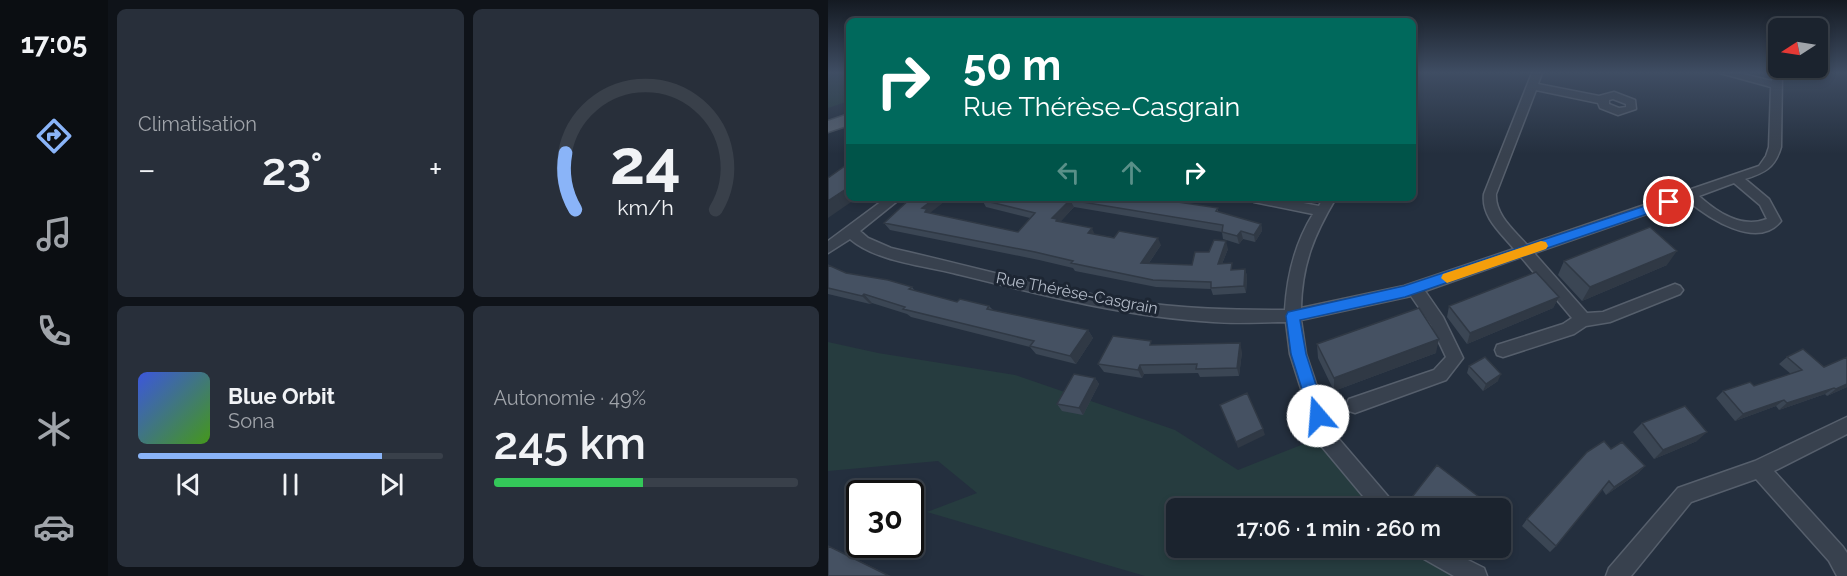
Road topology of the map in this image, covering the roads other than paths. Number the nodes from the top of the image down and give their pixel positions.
1 (1526, 100) edge
2 (1776, 100) edge
3 (846, 108) edge
4 (828, 115) edge
5 (846, 120) edge
6 (828, 127) edge
7 (1736, 179) junction
8 (1690, 195) junction
9 (891, 201) edge
10 (1290, 201) edge
11 (1326, 204) edge
12 (850, 231) junction
13 (828, 248) edge
14 (1525, 251) junction
15 (1415, 289) junction
16 (1675, 290) dead end
17 (1293, 316) junction
18 (1583, 320) junction
19 (1503, 350) dead end
20 (1355, 405) dead end
21 (1847, 425) edge
22 (1759, 469) junction
23 (1377, 498) edge
24 (1443, 558) edge
25 (1847, 573) edge
26 (1476, 576) edge
27 (1617, 576) edge

1 - 14 street
2 - 7 street, Rue Thérèse-Casgrain
3 - 4 main road
5 - 6 main road
7 - 8 street, Rue Thérèse-Casgrain
7 - 8 street
8 - 14 street, Rue Thérèse-Casgrain
9 - 12 street
10 - 11 street
11 - 17 street
12 - 13 street
12 - 17 street, Rue Thérèse-Casgrain
14 - 15 street, Rue Thérèse-Casgrain
14 - 18 street
15 - 17 street, Rue Thérèse-Casgrain
15 - 20 street
16 - 18 street
17 - 23 street
18 - 19 street
21 - 22 street
22 - 25 street
22 - 27 street
24 - 26 street

